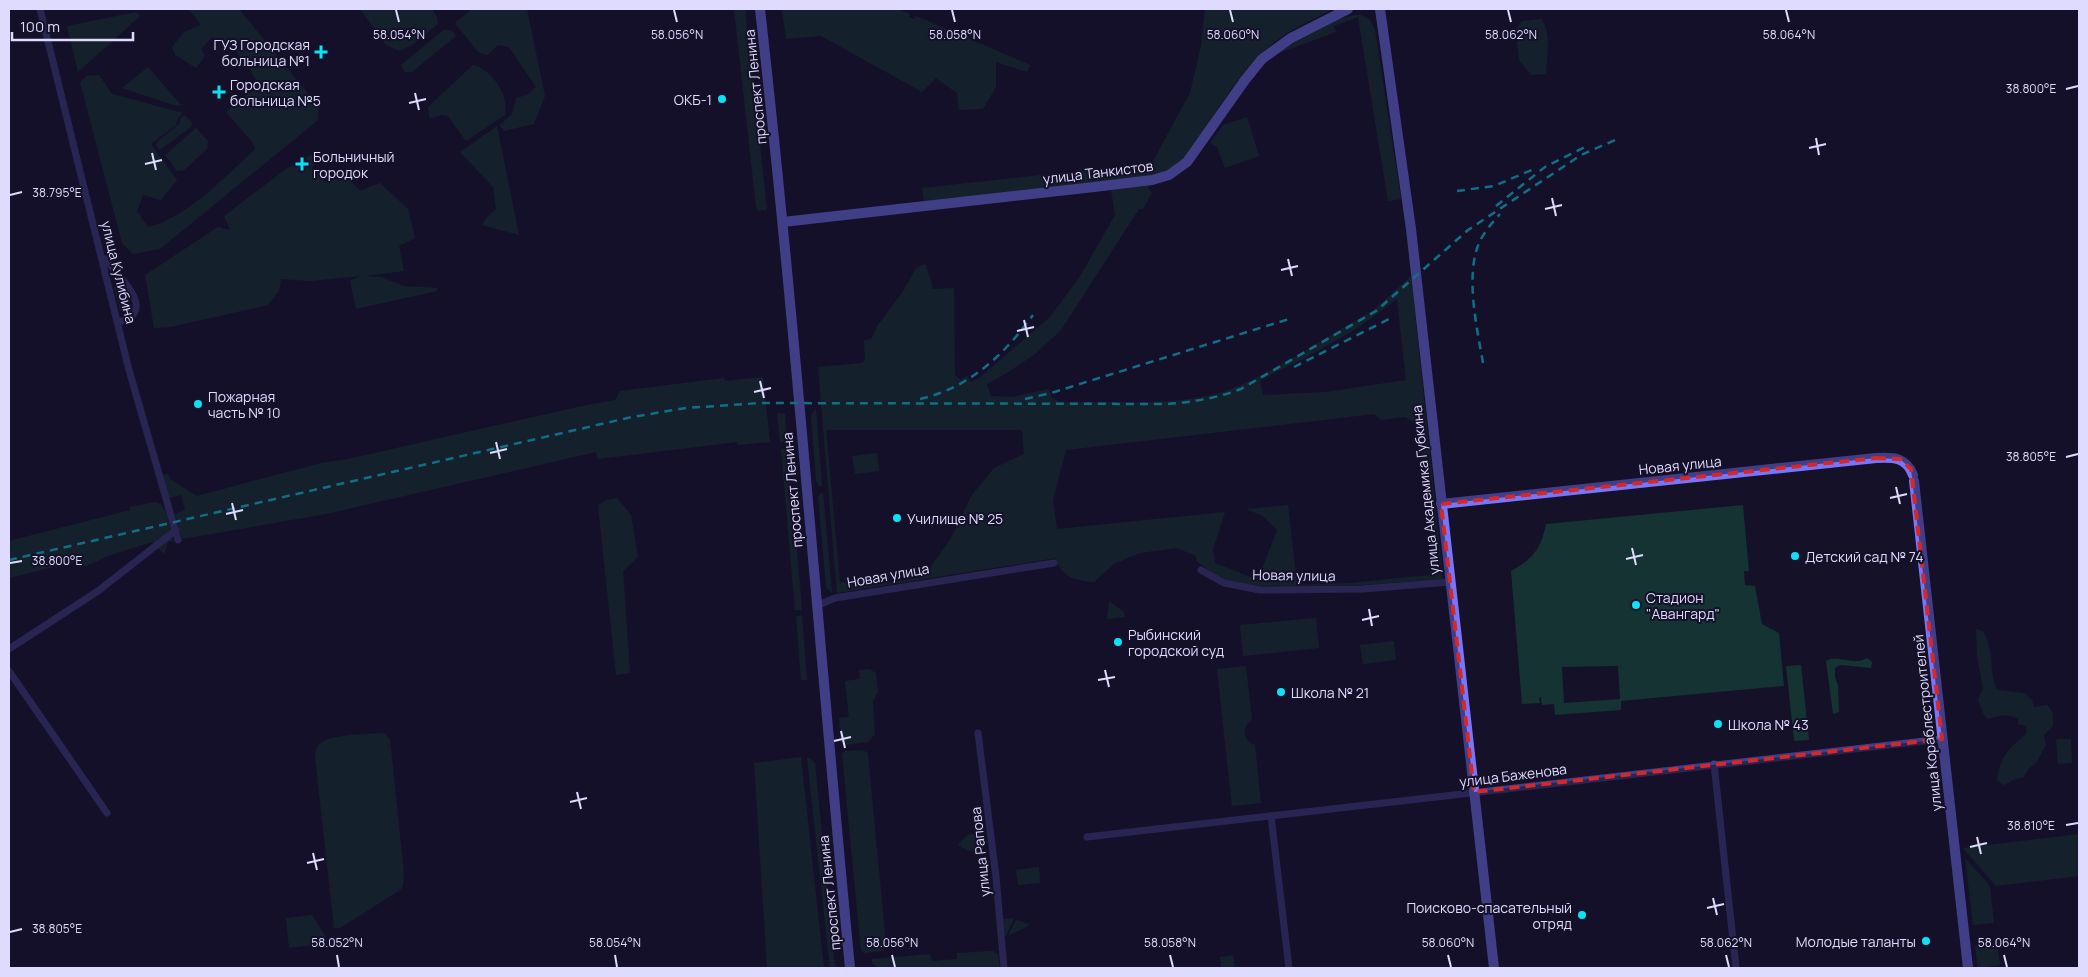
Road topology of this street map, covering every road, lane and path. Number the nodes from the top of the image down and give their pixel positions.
1 (40, 9) edge
2 (760, 9) edge
3 (1348, 9) edge
4 (1380, 9) edge
5 (783, 222) junction
6 (103, 257) junction
7 (118, 322) junction
8 (1914, 478) joint
9 (1441, 504) junction
10 (176, 530) junction
11 (178, 540) dead end
12 (1054, 562) dead end
13 (1201, 570) dead end
14 (1450, 582) junction
15 (816, 606) junction
16 (9, 649) edge
17 (9, 671) edge
18 (978, 732) dead end
19 (1942, 739) junction
20 (1714, 764) junction
21 (1474, 792) junction
22 (107, 813) dead end
23 (1271, 816) junction
24 (1087, 837) dead end
25 (850, 968) edge
26 (1004, 968) edge
27 (1288, 968) edge
28 (1494, 968) edge
29 (1736, 968) edge
30 (1968, 968) edge

1 - 6 street, улица Кулибина
2 - 5 street, проспект Ленина
3 - 5 street, улица Танкистов
4 - 9 street, улица Академика Губкина
5 - 15 street, проспект Ленина
6 - 7 street, улица Кулибина
6 - 7 street
7 - 10 street, улица Кулибина
8 - 9 street, Новая улица
8 - 19 street, улица Кораблестроителей
9 - 14 street, улица Академика Губкина
10 - 11 street, улица Кулибина
10 - 16 street
12 - 15 street, Новая улица
13 - 14 street, Новая улица
14 - 21 street, улица Академика Губкина
15 - 25 street, проспект Ленина
17 - 22 street
18 - 26 street, улица Рапова
19 - 20 street, улица Баженова
19 - 30 street, улица Кораблестроителей
20 - 21 street, улица Баженова
20 - 29 street
21 - 23 street, улица Баженова
21 - 28 street, улица Академика Губкина
23 - 24 street, улица Баженова
23 - 27 street

